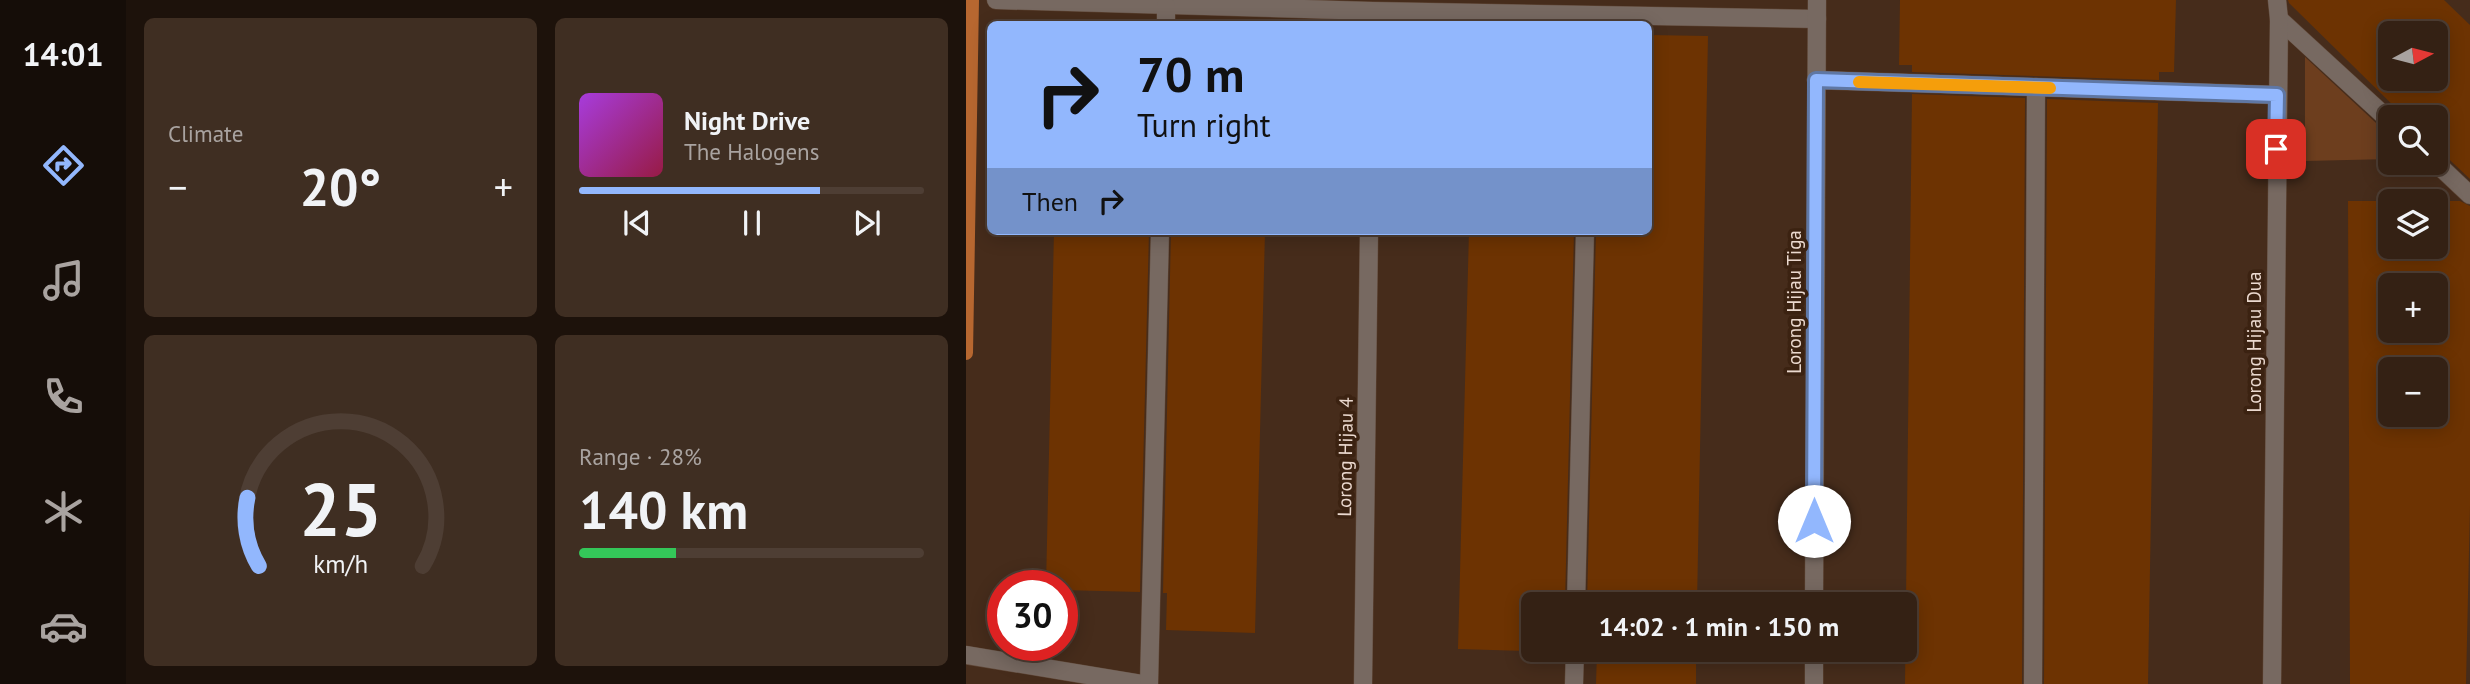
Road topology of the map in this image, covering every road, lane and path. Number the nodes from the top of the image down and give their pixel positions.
1 (1817, 0) edge
2 (2277, 0) edge
3 (996, 1) edge
4 (1166, 6) junction
5 (1373, 12) edge
6 (1817, 19) junction
7 (2278, 19) junction
8 (1591, 20) edge
9 (1166, 21) edge
10 (1816, 80) junction
11 (2036, 87) junction
12 (2277, 95) junction
13 (2378, 110) edge
14 (2448, 174) edge
15 (2470, 195) edge
16 (1160, 235) edge
17 (1370, 235) edge
18 (1586, 235) edge
19 (1576, 592) edge
20 (1814, 592) edge
21 (966, 655) edge
22 (1575, 662) edge
23 (1814, 662) edge
24 (1142, 684) edge
25 (1149, 684) edge
26 (1363, 684) edge
27 (1574, 684) edge
28 (1814, 684) edge
29 (2033, 684) edge
30 (2272, 684) edge

1 - 6 street, Lorong Hijau Tiga
2 - 7 street, Lorong Hijau Dua
3 - 4 street
4 - 5 street
4 - 9 street
5 - 8 street
6 - 8 street
6 - 10 street, Lorong Hijau Tiga
7 - 12 street, Lorong Hijau Dua
7 - 13 street
10 - 11 street
10 - 20 street, Lorong Hijau Tiga
11 - 12 street
11 - 29 street
12 - 30 street, Lorong Hijau Dua
14 - 15 street
16 - 25 street
17 - 26 street, Lorong Hijau 4
18 - 19 street
21 - 24 street
22 - 27 street
23 - 28 street

